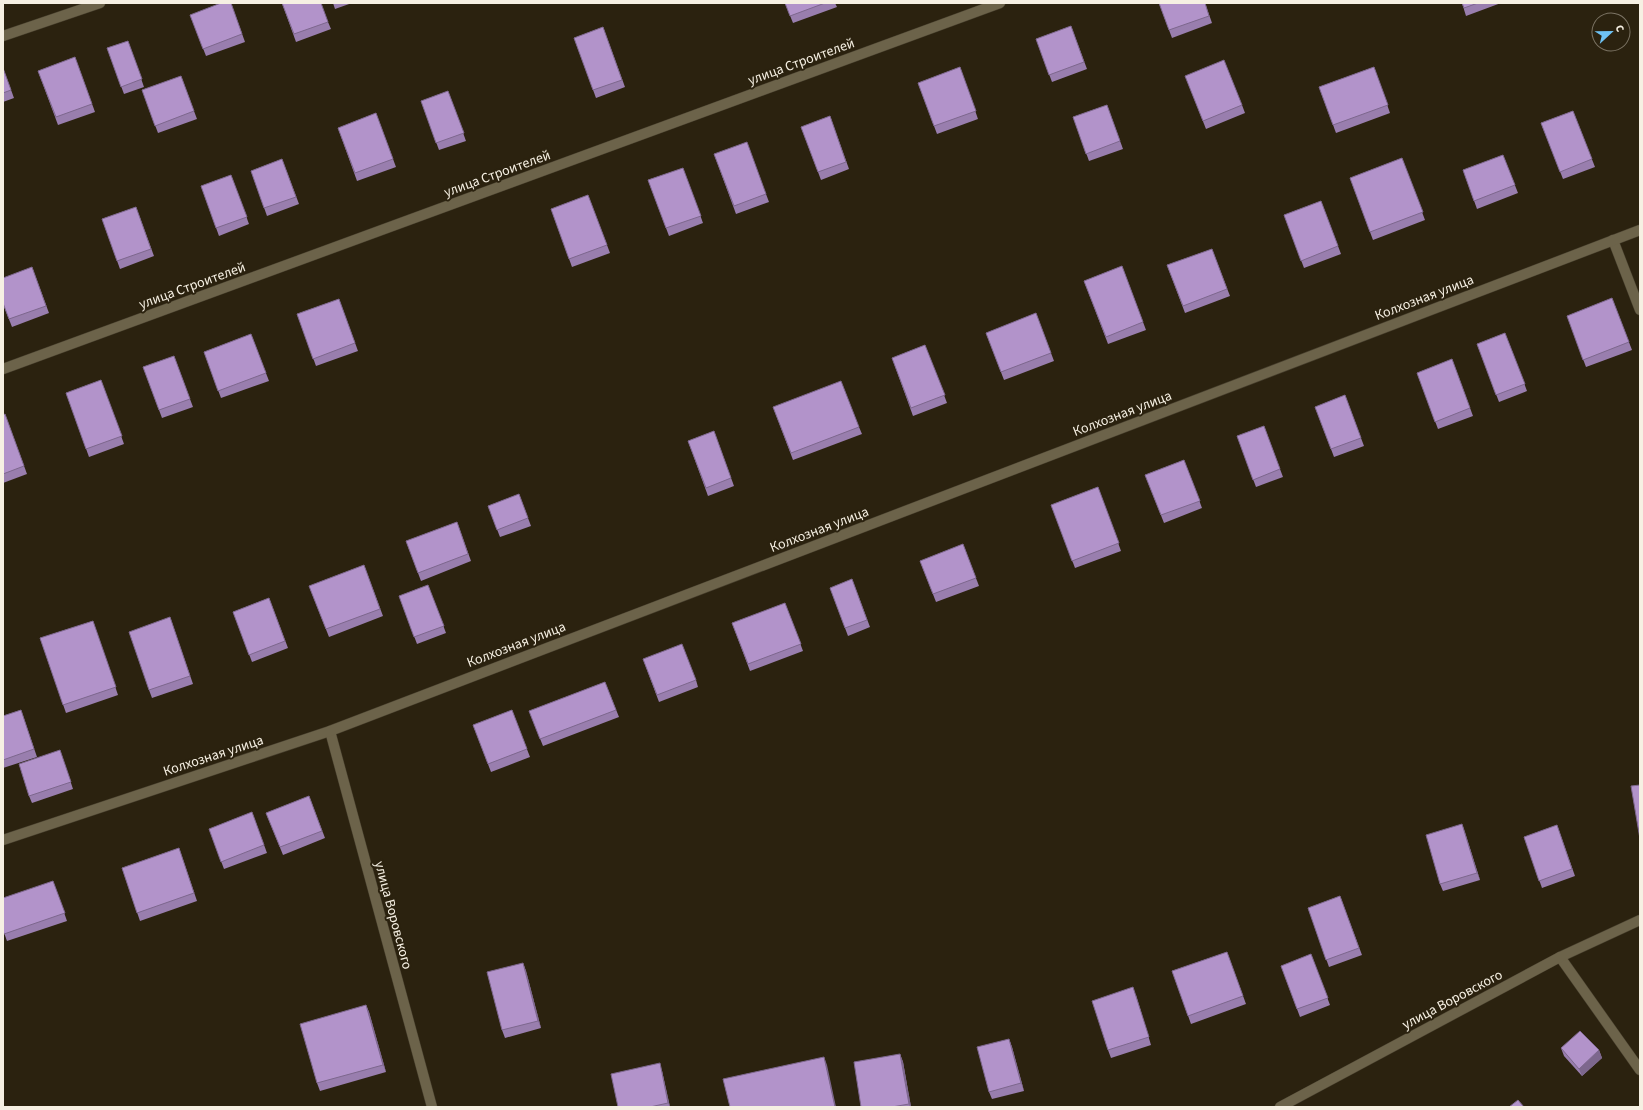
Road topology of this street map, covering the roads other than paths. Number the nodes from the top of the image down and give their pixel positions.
1 (100, 3) edge
2 (1000, 3) edge
3 (3, 36) edge
4 (1640, 230) edge
5 (1613, 240) junction
6 (1640, 310) edge
7 (3, 369) edge
8 (330, 730) junction
9 (3, 840) edge
10 (1640, 920) edge
11 (1560, 957) junction
12 (1640, 1070) edge
13 (432, 1107) edge
14 (1280, 1107) edge

1 - 3 street
2 - 7 street, улица Строителей
4 - 5 street, Колхозная улица
5 - 6 street
5 - 8 street, Колхозная улица
8 - 9 street, Колхозная улица
8 - 13 street, улица Воровского
10 - 11 street, улица Воровского
11 - 12 street
11 - 14 street, улица Воровского

